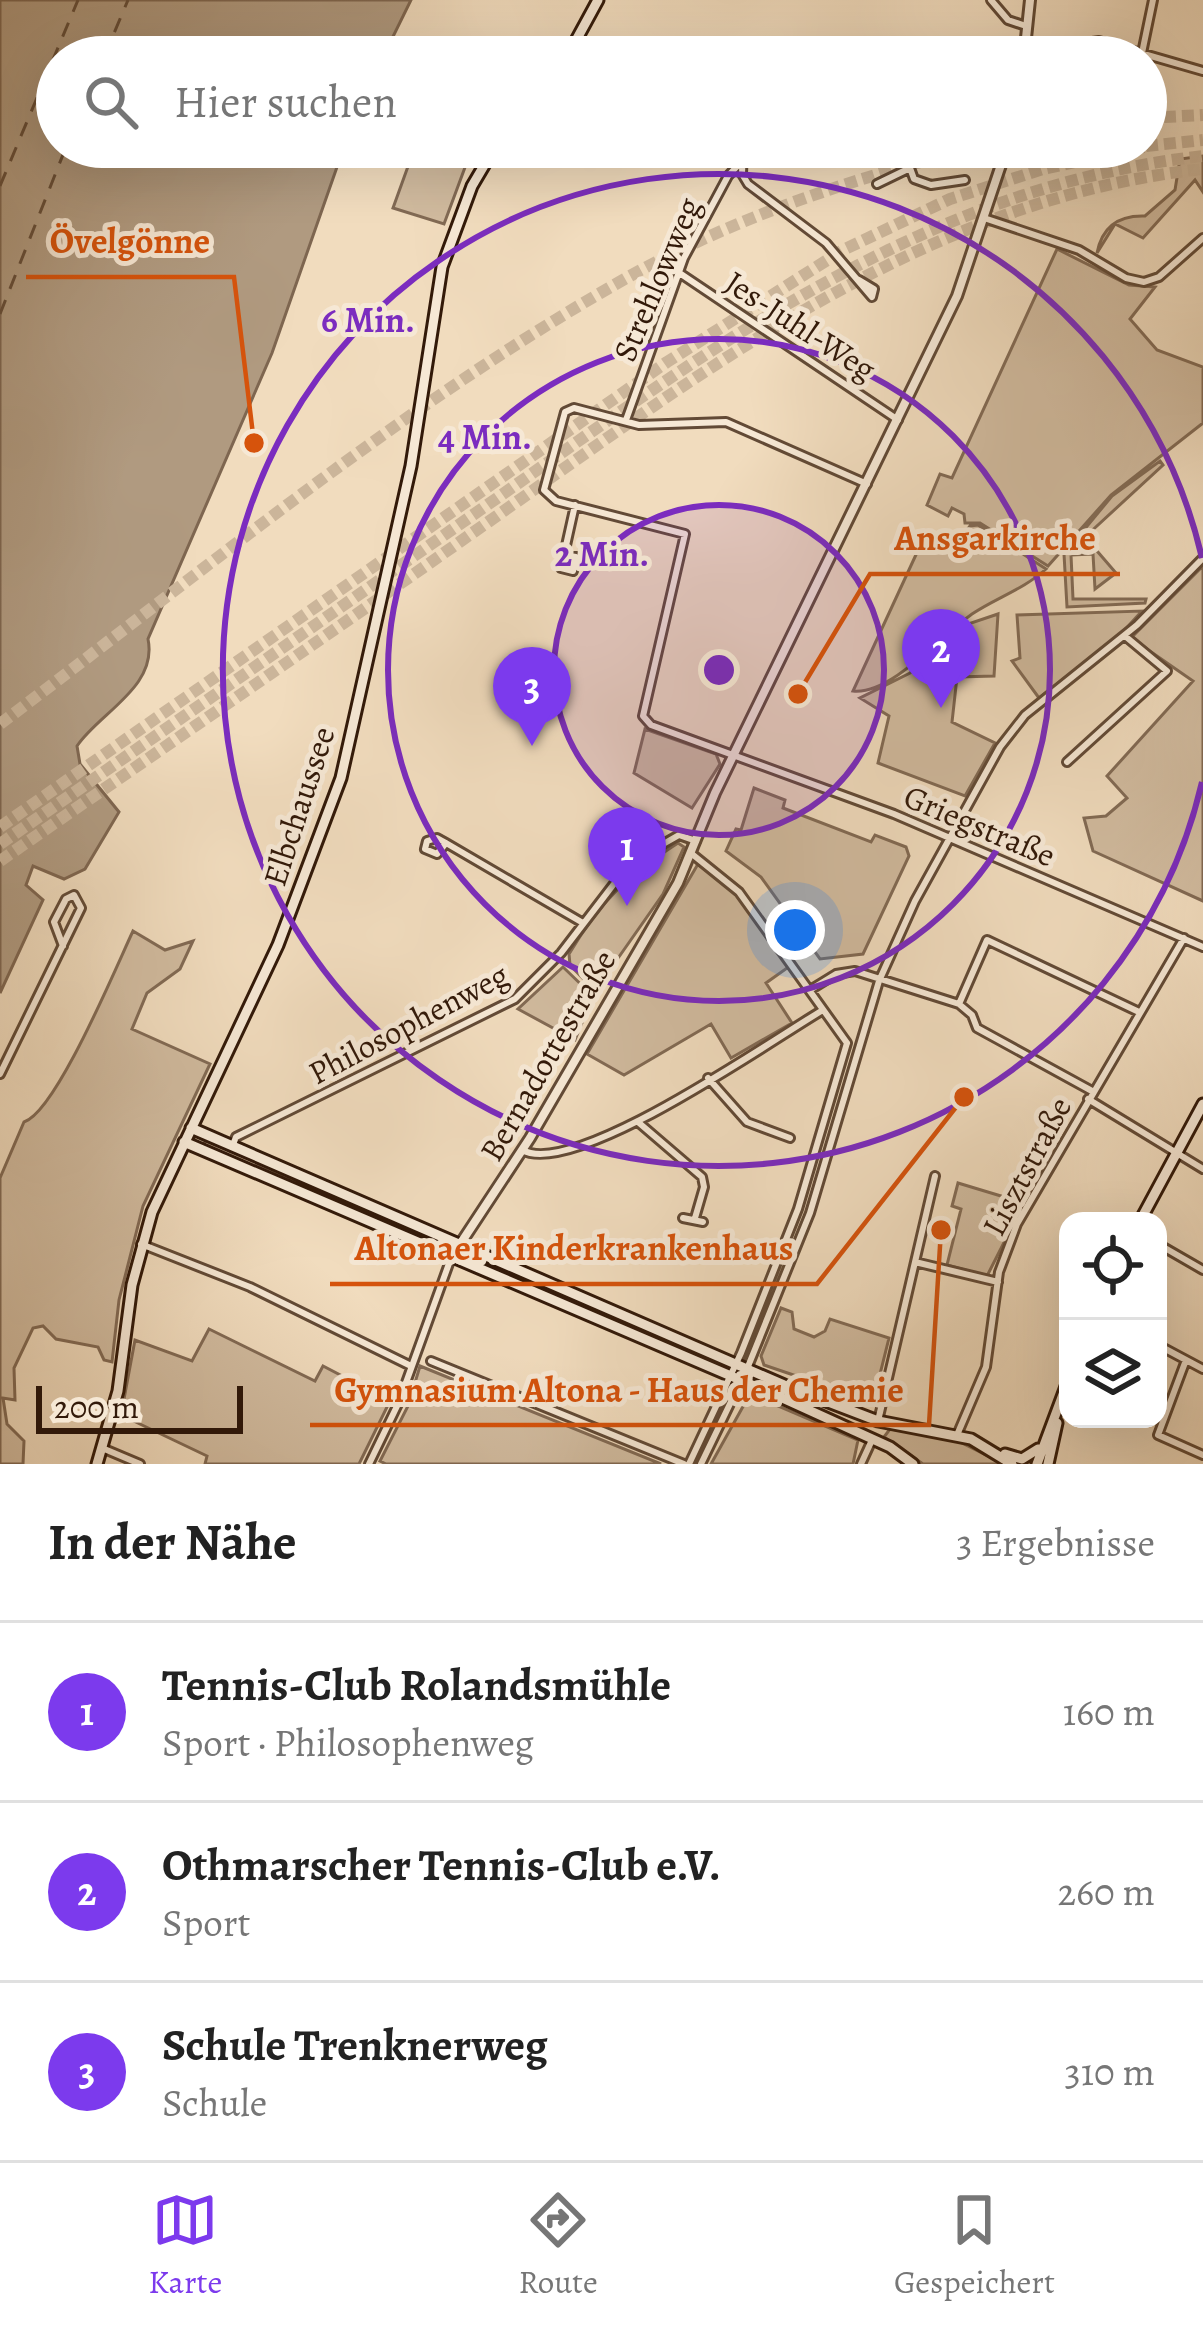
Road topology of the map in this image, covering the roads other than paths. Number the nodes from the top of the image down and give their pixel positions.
1 (598, 0) edge
2 (991, 0) edge
3 (1030, 0) edge
4 (1153, 0) edge
5 (1026, 26) junction
6 (578, 36) edge
7 (1025, 36) edge
8 (1146, 36) edge
9 (1167, 60) edge
10 (1203, 71) edge
11 (483, 168) edge
12 (736, 168) edge
13 (743, 168) edge
14 (910, 168) joint
15 (1001, 168) edge
16 (965, 180) dead end
17 (877, 184) dead end
18 (987, 219) junction
19 (1203, 238) edge
20 (678, 272) junction
21 (860, 280) dead end
22 (626, 420) junction
23 (898, 420) junction
24 (867, 484) junction
25 (575, 506) junction
26 (564, 554) dead end
27 (1203, 558) edge
28 (1125, 636) junction
29 (734, 756) junction
30 (1067, 762) dead end
31 (950, 839) junction
32 (697, 841) junction
33 (446, 842) dead end
34 (692, 854) junction
35 (583, 923) junction
36 (1184, 938) junction
37 (63, 946) junction
38 (1203, 947) edge
39 (879, 981) junction
40 (810, 990) junction
41 (959, 1004) junction
42 (824, 1010) junction
43 (1139, 1012) junction
44 (848, 1042) junction
45 (858, 1043) junction
46 (0, 1074) edge
47 (709, 1078) junction
48 (1090, 1095) junction
49 (1203, 1104) edge
50 (638, 1122) junction
51 (191, 1128) junction
52 (790, 1138) dead end
53 (184, 1142) junction
54 (232, 1147) junction
55 (522, 1150) junction
56 (1176, 1152) junction
57 (1203, 1169) edge
58 (934, 1176) dead end
59 (1145, 1212) edge
60 (683, 1218) dead end
61 (141, 1244) junction
62 (460, 1244) junction
63 (1167, 1249) edge
64 (451, 1258) junction
65 (915, 1262) junction
66 (1203, 1270) edge
67 (998, 1282) junction
68 (1167, 1350) edge
69 (431, 1360) dead end
70 (1186, 1360) junction
71 (742, 1365) junction
72 (411, 1366) junction
73 (1203, 1370) edge
74 (735, 1379) junction
75 (1059, 1405) edge
76 (1059, 1410) edge
77 (878, 1421) junction
78 (957, 1435) junction
79 (873, 1438) junction
80 (1043, 1444) junction
81 (102, 1448) junction
82 (994, 1450) junction
83 (1203, 1455) edge
84 (97, 1464) edge
85 (140, 1464) edge
86 (369, 1464) edge
87 (686, 1464) edge
88 (701, 1464) edge
89 (862, 1464) edge
90 (913, 1464) edge
91 (1012, 1464) edge
92 (1037, 1464) edge
93 (1048, 1464) edge

1 - 6 main road
2 - 5 street
3 - 5 street
4 - 8 street
5 - 7 street
9 - 10 street
11 - 51 main road, Elbchaussee
12 - 20 street, Strehlowweg
13 - 21 street
14 - 16 street
14 - 17 street
15 - 18 street, Bernadottestraße
18 - 19 street
18 - 23 street, Bernadottestraße
20 - 22 street, Strehlowweg
20 - 23 street, Jes-Juhl-Weg
22 - 24 street
22 - 25 street
23 - 24 street, Bernadottestraße
24 - 29 street, Bernadottestraße
25 - 26 street
25 - 29 street, Griegstraße
27 - 28 street
28 - 30 street
28 - 31 street
29 - 31 street, Griegstraße
29 - 32 street, Bernadottestraße
31 - 36 street, Griegstraße
31 - 39 street
32 - 34 street, Bernadottestraße
32 - 35 street, Philosophenweg
33 - 35 street
34 - 40 street
34 - 55 street, Bernadottestraße
35 - 54 street, Philosophenweg
36 - 38 street, Griegstraße
36 - 43 street, Lisztstraße
37 - 37 street
37 - 46 street
39 - 40 street
39 - 41 street
39 - 45 street
40 - 42 street
41 - 43 street
41 - 48 street
42 - 44 street
42 - 47 street
43 - 48 street, Lisztstraße
44 - 45 street
44 - 71 street
45 - 71 street
47 - 50 street
47 - 52 street
48 - 56 street
48 - 67 street, Lisztstraße
49 - 56 main road
50 - 55 street
50 - 60 street
51 - 53 main road, Elbchaussee
51 - 54 main road
53 - 61 main road, Elbchaussee
53 - 64 main road
54 - 62 main road
55 - 62 street, Bernadottestraße
56 - 57 street
56 - 59 main road
58 - 65 street
61 - 72 street
61 - 81 main road, Elbchaussee
62 - 64 street, Bernadottestraße
62 - 71 main road
63 - 66 street
64 - 72 street, Bernadottestraße
64 - 74 main road
65 - 67 street
65 - 77 street
67 - 78 street, Lisztstraße
68 - 70 street
69 - 87 street
70 - 73 street
70 - 83 street
71 - 74 street
71 - 77 main road
72 - 86 street, Bernadottestraße
74 - 79 main road
74 - 87 street
74 - 88 street
75 - 80 main road
76 - 93 main road
77 - 78 main road
77 - 79 main road
78 - 82 main road
79 - 89 street
79 - 90 main road
80 - 82 main road
80 - 92 main road
81 - 84 main road, Elbchaussee
81 - 85 street
82 - 91 main road

